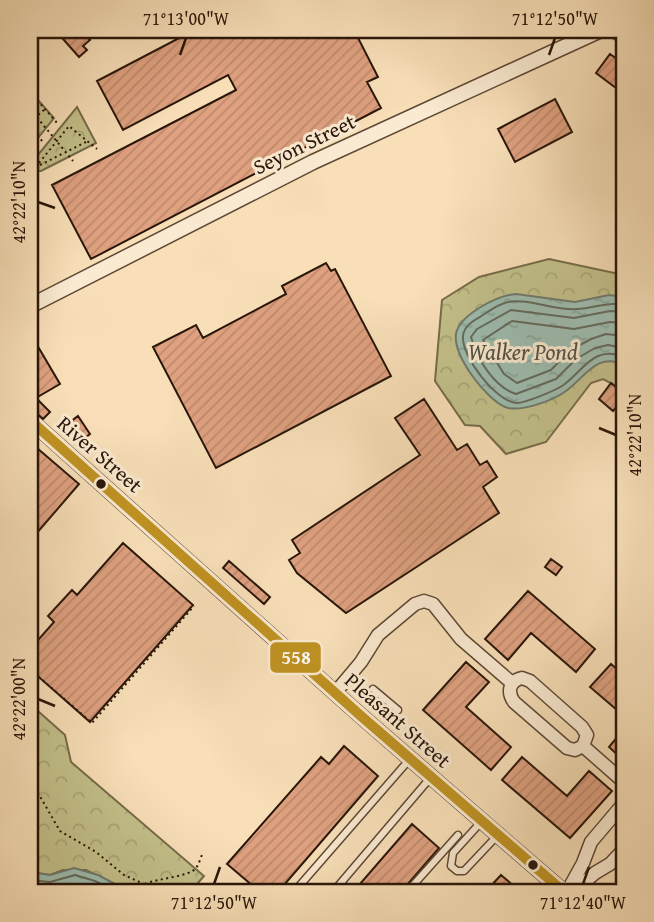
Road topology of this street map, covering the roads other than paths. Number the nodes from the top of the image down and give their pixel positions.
1 (601, 30) edge
2 (615, 30) edge
3 (624, 37) edge
4 (30, 306) edge
5 (30, 420) edge
6 (143, 520) joint
7 (512, 682) junction
8 (373, 689) dead end
9 (335, 693) junction
10 (398, 710) dead end
11 (583, 746) junction
12 (410, 758) junction
13 (431, 777) junction
14 (624, 782) edge
15 (624, 803) edge
16 (482, 821) junction
17 (458, 835) dead end
18 (498, 835) junction
19 (624, 849) edge
20 (294, 892) edge
21 (333, 892) edge
22 (407, 892) edge
23 (565, 892) edge
24 (573, 892) edge

1 - 4 street, Seyon Street
2 - 3 street
5 - 6 street, River Street
6 - 9 street, Pleasant Street
7 - 9 street
7 - 11 street
7 - 11 street
8 - 10 lane
9 - 12 street, Pleasant Street
11 - 14 street
12 - 13 street, Pleasant Street
12 - 20 lane
13 - 16 street, Pleasant Street
13 - 21 lane
15 - 23 street
16 - 18 street, Pleasant Street
16 - 18 lane
17 - 22 lane
18 - 23 street, Pleasant Street
19 - 24 street

